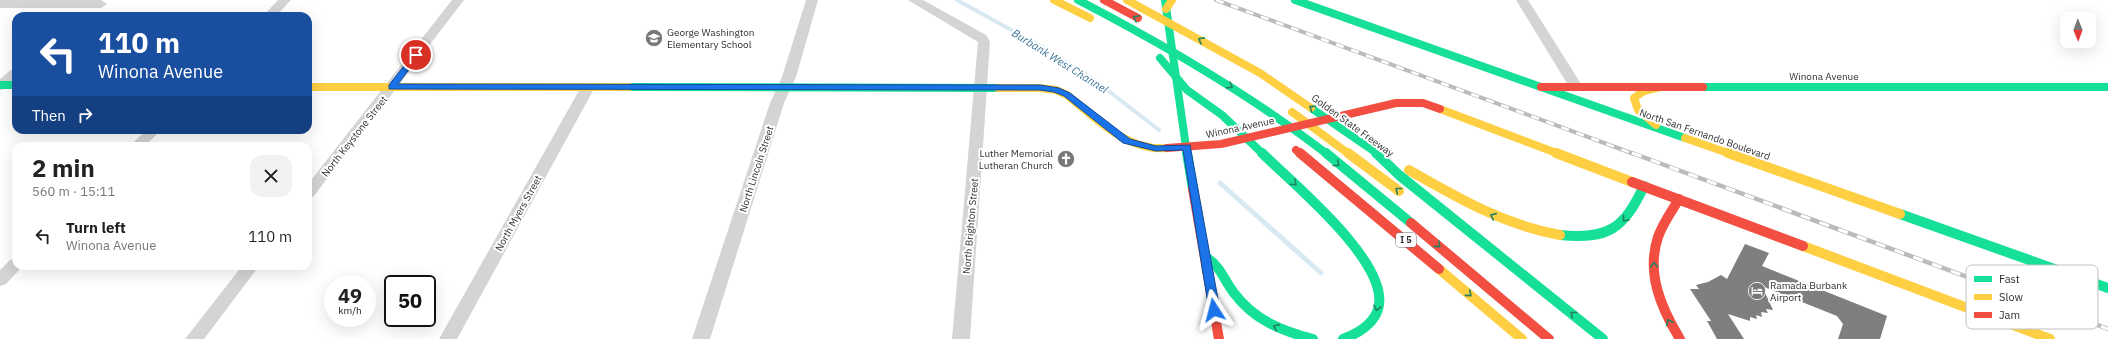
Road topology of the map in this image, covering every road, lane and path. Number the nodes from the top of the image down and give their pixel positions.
1 (285, 0) edge
2 (458, 0) edge
3 (812, 0) edge
4 (914, 0) edge
5 (1054, 0) edge
6 (1078, 0) edge
7 (1104, 0) edge
8 (1127, 0) edge
9 (1172, 0) edge
10 (1522, 0) edge
11 (1299, 1) edge
12 (103, 2) edge
13 (0, 4) edge
14 (1166, 4) edge
15 (91, 12) edge
16 (273, 12) edge
17 (1144, 21) dead end
18 (1099, 23) dead end
19 (1157, 28) dead end
20 (1183, 44) dead end
21 (1184, 73) dead end
22 (12, 76) edge
23 (12, 85) edge
24 (0, 86) edge
25 (312, 87) edge
26 (392, 87) junction
27 (588, 87) junction
28 (784, 87) junction
29 (1540, 87) junction
30 (1576, 87) junction
31 (1660, 87) junction
32 (2108, 87) edge
33 (981, 88) junction
34 (1284, 106) dead end
35 (1264, 126) dead end
36 (1663, 131) junction
37 (150, 134) edge
38 (141, 142) edge
39 (1187, 147) junction
40 (1383, 158) junction
41 (1644, 186) junction
42 (312, 189) edge
43 (1409, 199) dead end
44 (1679, 199) junction
45 (1206, 257) junction
46 (2043, 265) edge
47 (12, 268) edge
48 (249, 270) edge
49 (0, 280) edge
50 (2098, 284) edge
51 (2108, 288) edge
52 (1966, 307) edge
53 (2024, 329) edge
54 (194, 339) edge
55 (448, 339) edge
56 (701, 339) edge
57 (961, 339) edge
58 (1219, 339) edge
59 (1313, 339) edge
60 (1343, 339) edge
61 (1522, 339) edge
62 (1549, 339) edge
63 (1603, 339) edge
64 (1680, 339) edge
65 (2050, 339) edge

1 - 16 street
2 - 26 street, North Keystone Street
3 - 28 street, North Lincoln Street
4 - 33 street, North Brighton Street
5 - 18 main road
6 -> 62 main road
17 -> 7 main road
40 -> 8 main road, Golden State Freeway
9 - 14 main road
10 - 30 street
11 - 29 main road, North San Fernando Boulevard
12 - 13 street
12 - 15 street
14 - 39 main road
19 - 20 main road
21 -> 60 main road
22 - 24 street
23 - 24 main road
25 - 26 main road, Winona Avenue
26 - 27 main road, Winona Avenue
26 - 42 street, North Keystone Street
27 - 28 main road, Winona Avenue
27 - 55 street, North Myers Street
28 - 33 main road, Winona Avenue
28 - 56 street, North Lincoln Street
29 - 30 main road, Winona Avenue
29 - 36 main road, North San Fernando Boulevard
30 - 31 main road, Winona Avenue
31 - 32 main road, Winona Avenue
31 - 36 main road
33 - 39 main road, Winona Avenue
33 - 57 street, North Brighton Street
43 -> 34 main road
35 -> 61 main road, I 5
36 - 46 main road, North San Fernando Boulevard
37 - 38 street
39 - 41 main road, Winona Avenue
39 - 45 main road
41 -> 40 main road
63 -> 40 main road, Golden State Freeway
41 - 44 main road
44 - 52 main road
64 -> 44 main road
45 - 58 main road
59 -> 45 main road
47 - 49 street
48 - 54 street
50 - 51 main road, North San Fernando Boulevard
53 - 65 main road

